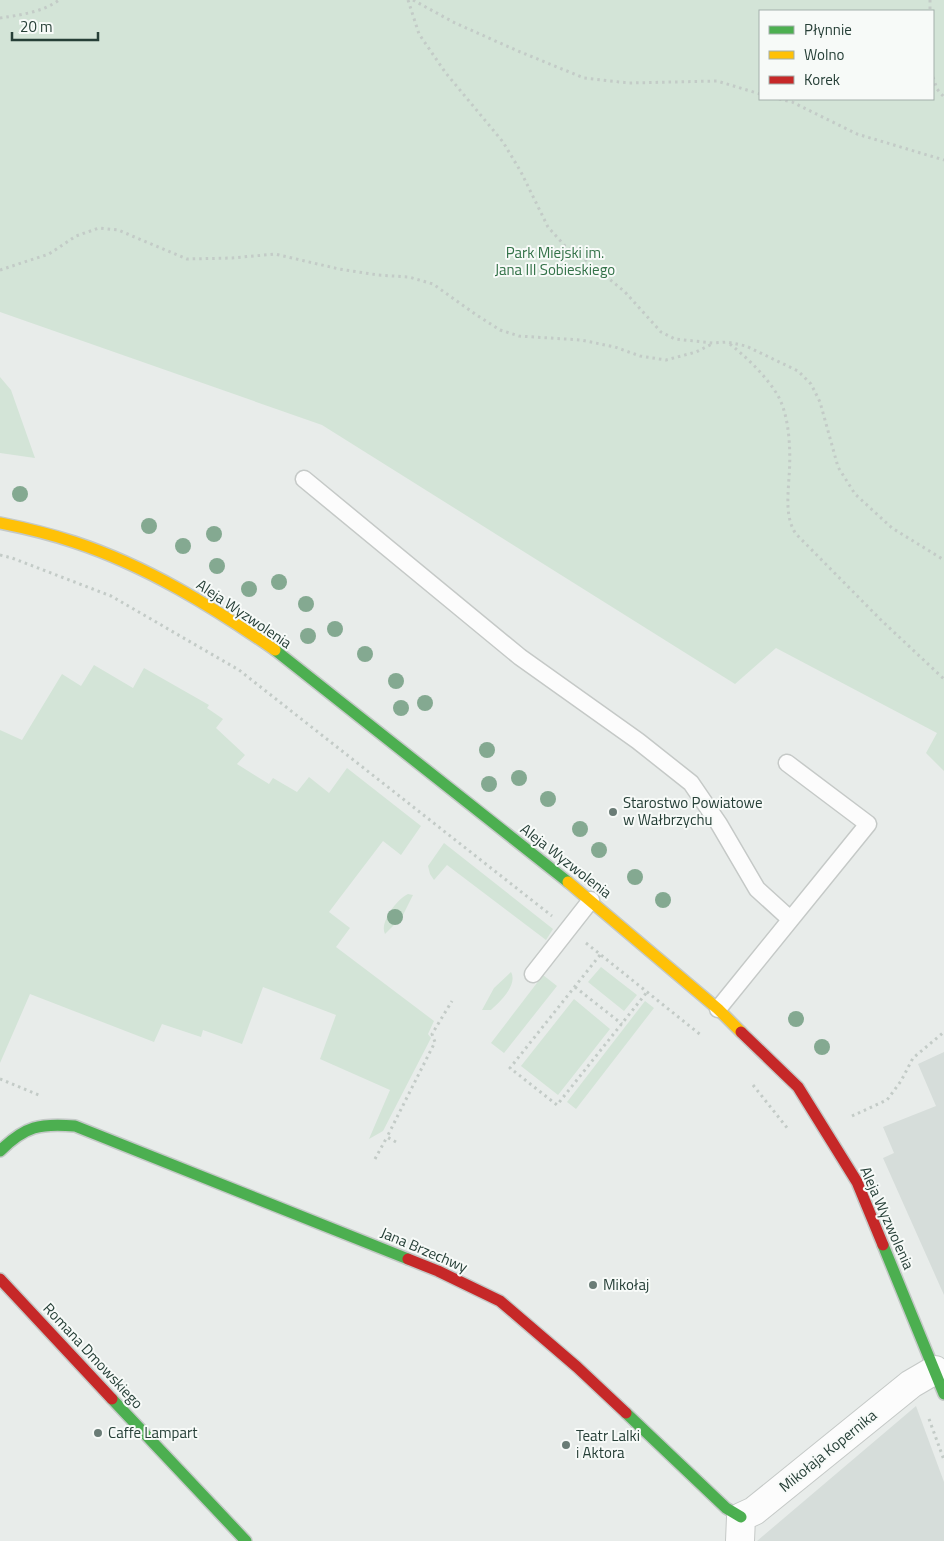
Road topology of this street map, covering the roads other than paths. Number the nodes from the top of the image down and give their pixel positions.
1 (304, 479) dead end
2 (0, 523) edge
3 (787, 763) dead end
4 (591, 900) junction
5 (790, 919) junction
6 (533, 974) dead end
7 (718, 1008) junction
8 (0, 1151) edge
9 (0, 1279) edge
10 (939, 1382) edge
11 (741, 1529) edge
12 (246, 1541) edge

1 - 5 lane
2 - 4 street, Aleja Wyzwolenia
3 - 5 lane
4 - 6 lane
4 - 7 street, Aleja Wyzwolenia
5 - 7 lane
7 - 10 street, Aleja Wyzwolenia
8 - 11 street, Jana Brzechwy
9 - 12 street, Romana Dmowskiego
10 - 11 street, Mikołaja Kopernika

